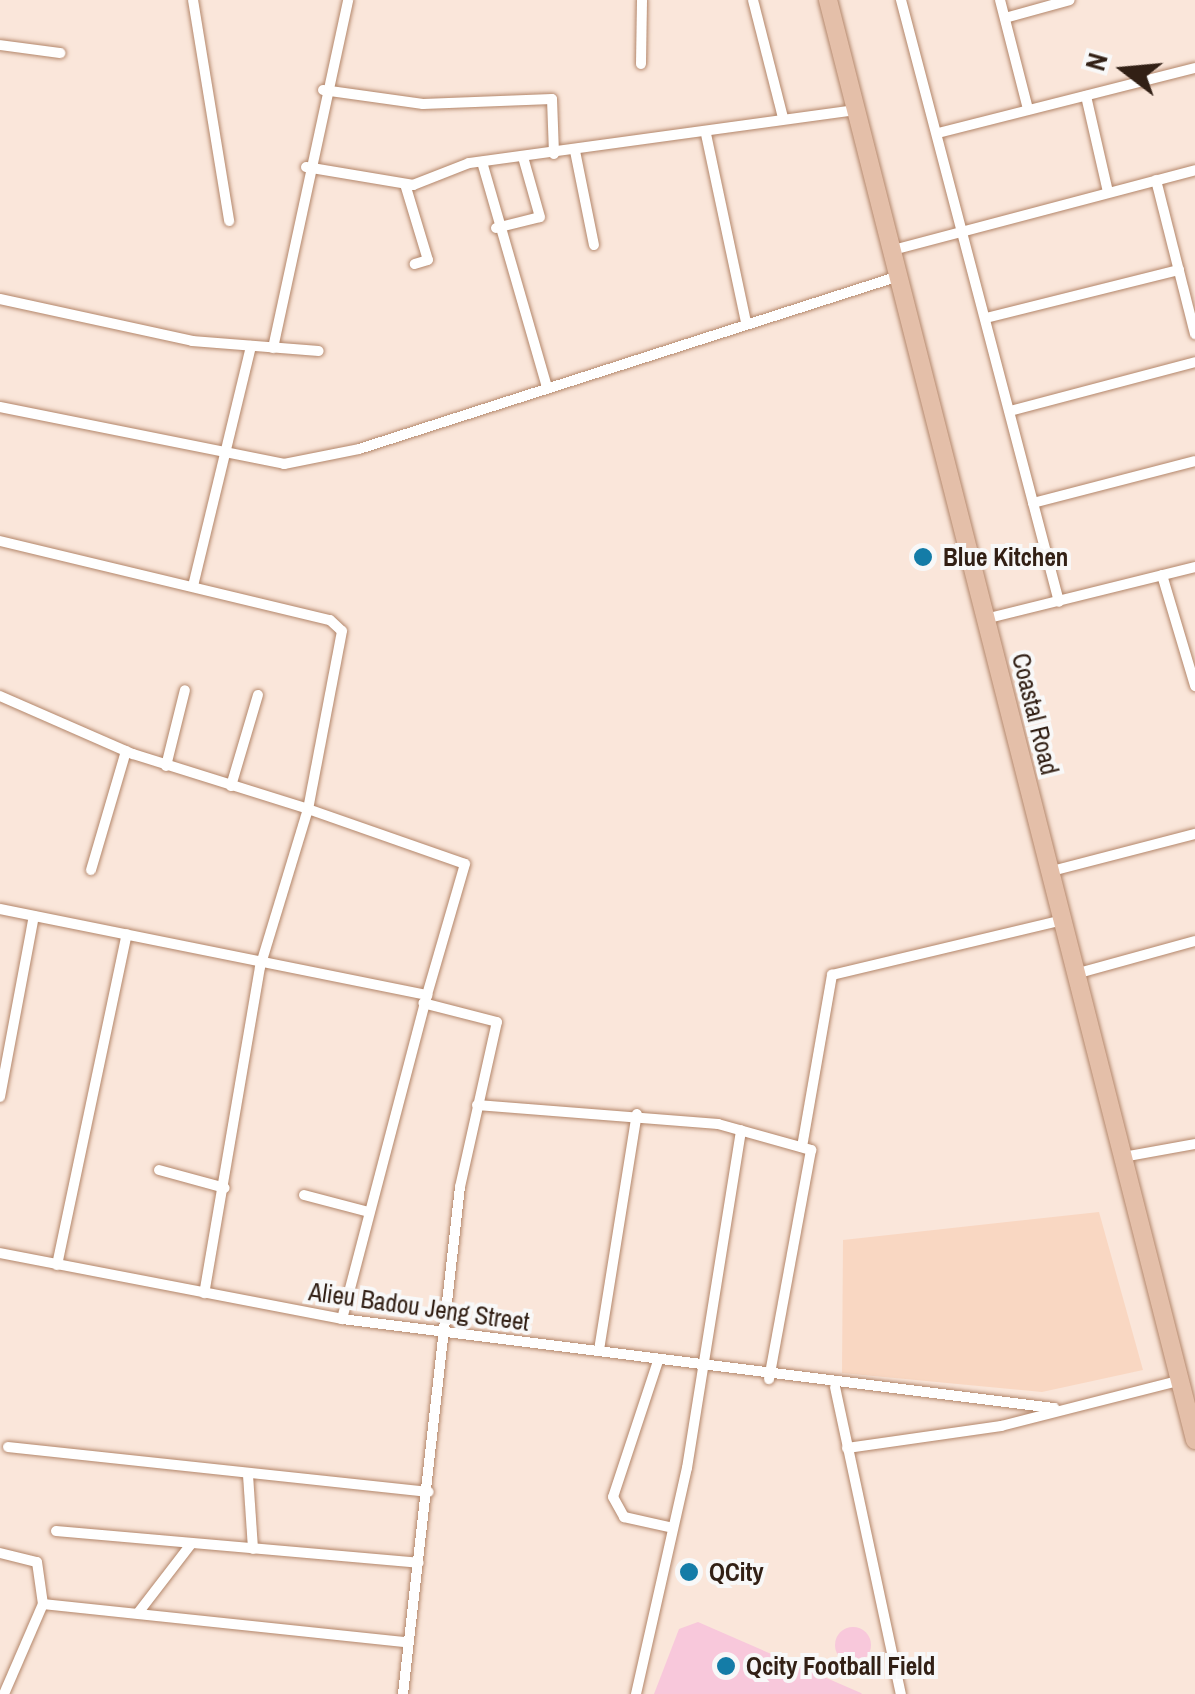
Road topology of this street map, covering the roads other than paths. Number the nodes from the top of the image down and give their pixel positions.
1 (193, 0) edge
2 (348, 0) edge
3 (642, 0) edge
4 (753, 0) edge
5 (828, 0) edge
6 (900, 0) edge
7 (1000, 0) edge
8 (1070, 0) edge
9 (1004, 18) junction
10 (0, 45) edge
11 (60, 53) dead end
12 (641, 64) dead end
13 (1195, 68) edge
14 (323, 90) junction
15 (1086, 96) junction
16 (1028, 109) junction
17 (854, 110) junction
18 (783, 118) junction
19 (938, 133) junction
20 (706, 134) junction
21 (575, 151) junction
22 (554, 154) junction
23 (523, 157) junction
24 (482, 162) junction
25 (306, 168) junction
26 (1195, 170) edge
27 (1156, 180) junction
28 (405, 184) junction
29 (1108, 192) junction
30 (229, 221) dead end
31 (496, 228) junction
32 (962, 228) junction
33 (594, 245) dead end
34 (892, 250) junction
35 (415, 264) dead end
36 (1179, 270) junction
37 (899, 276) junction
38 (0, 299) edge
39 (986, 318) junction
40 (746, 322) junction
41 (1195, 334) edge
42 (251, 346) junction
43 (274, 348) junction
44 (319, 351) dead end
45 (1195, 362) edge
46 (547, 387) junction
47 (0, 407) edge
48 (1010, 411) junction
49 (224, 456) junction
50 (1195, 460) edge
51 (1033, 504) junction
52 (0, 541) edge
53 (1195, 567) edge
54 (1162, 575) junction
55 (193, 586) junction
56 (1059, 602) junction
57 (985, 619) junction
58 (1195, 686) edge
59 (186, 690) dead end
60 (258, 695) dead end
61 (0, 696) edge
62 (126, 751) junction
63 (166, 766) junction
64 (231, 786) junction
65 (308, 809) junction
66 (1195, 834) edge
67 (91, 870) dead end
68 (1048, 873) junction
69 (0, 910) edge
70 (34, 916) junction
71 (1059, 921) junction
72 (127, 934) junction
73 (1195, 941) edge
74 (260, 967) junction
75 (1074, 974) junction
76 (425, 999) junction
77 (0, 1098) edge
78 (478, 1104) junction
79 (636, 1114) junction
80 (741, 1130) junction
81 (1195, 1144) edge
82 (802, 1148) junction
83 (1123, 1157) junction
84 (159, 1170) dead end
85 (225, 1188) junction
86 (304, 1195) dead end
87 (369, 1212) junction
88 (0, 1254) edge
89 (57, 1265) junction
90 (204, 1293) junction
91 (342, 1319) junction
92 (446, 1333) junction
93 (599, 1350) junction
94 (658, 1360) junction
95 (704, 1370) junction
96 (769, 1379) junction
97 (1181, 1380) junction
98 (835, 1387) junction
99 (1054, 1408) junction
100 (1195, 1440) edge
101 (8, 1447) dead end
102 (847, 1448) junction
103 (248, 1476) junction
104 (429, 1492) junction
105 (673, 1528) junction
106 (56, 1530) dead end
107 (192, 1542) junction
108 (253, 1548) junction
109 (0, 1552) edge
110 (419, 1563) junction
111 (43, 1604) junction
112 (138, 1613) junction
113 (406, 1642) junction
114 (4, 1694) edge
115 (403, 1694) edge
116 (636, 1694) edge
117 (900, 1694) edge

1 - 30 street
2 - 14 street
3 - 12 street
4 - 18 street
5 - 17 main road, Coastal Road
6 - 19 street
7 - 9 street
8 - 9 street
9 - 16 street
10 - 11 street
13 - 15 street
14 - 22 street
14 - 25 street
15 - 16 street
15 - 29 street
16 - 19 street
17 - 18 street
17 - 34 main road, Coastal Road
18 - 20 street
19 - 32 street
20 - 21 street
20 - 40 street
21 - 22 street
21 - 33 street
22 - 23 street
23 - 24 street
23 - 31 street
24 - 28 street
24 - 31 street
25 - 28 street
25 - 43 street
26 - 27 street
27 - 29 street
27 - 36 street
28 - 35 street
29 - 32 street
31 - 46 street
32 - 34 street
32 - 39 street
34 - 37 main road, Coastal Road
36 - 39 street
36 - 41 street
37 - 40 street
37 - 57 main road, Coastal Road
38 - 42 street
39 - 48 street
40 - 46 street
42 - 43 street
42 - 49 street
43 - 44 street
45 - 48 street
46 - 49 street
47 - 49 street
48 - 51 street
49 - 55 street
50 - 51 street
51 - 56 street
52 - 55 street
53 - 54 street
54 - 56 street
54 - 58 street
55 - 65 street
56 - 57 street
57 - 68 main road, Coastal Road
59 - 63 street
60 - 64 street
61 - 62 street
62 - 63 street
62 - 67 street
63 - 64 street
64 - 65 street
65 - 74 street
65 - 76 street
66 - 68 street
68 - 71 main road, Coastal Road
69 - 70 street
70 - 72 street
70 - 77 street
71 - 75 main road, Coastal Road
71 - 82 street
72 - 74 street
72 - 89 street
73 - 75 street
74 - 76 street
74 - 85 street
75 - 83 main road, Coastal Road
76 - 78 street
76 - 87 street
78 - 79 street
78 - 92 street
79 - 80 street
79 - 93 street
80 - 82 street
80 - 95 street
81 - 83 street
82 - 96 street
83 - 97 main road, Coastal Road
84 - 85 street
85 - 90 street
86 - 87 street
87 - 91 street
88 - 89 street, Alieu Badou Jeng Street
89 - 90 street, Alieu Badou Jeng Street
90 - 91 street, Alieu Badou Jeng Street
91 - 92 street, Alieu Badou Jeng Street
92 - 93 street, Alieu Badou Jeng Street
92 - 104 street
93 - 94 street, Alieu Badou Jeng Street
94 - 95 street, Alieu Badou Jeng Street
94 - 105 street
95 - 96 street, Alieu Badou Jeng Street
95 - 105 street
96 - 98 street, Alieu Badou Jeng Street
97 - 99 street
97 - 100 main road, Coastal Road
98 - 99 street, Alieu Badou Jeng Street
98 - 102 street
99 - 102 street
101 - 103 street
102 - 117 street
103 - 104 street
103 - 108 street
104 - 110 street
105 - 116 street
106 - 107 street
107 - 108 street
107 - 112 street
108 - 110 street
109 - 111 street
110 - 113 street
111 - 112 street
111 - 114 street
112 - 113 street
113 - 115 street

